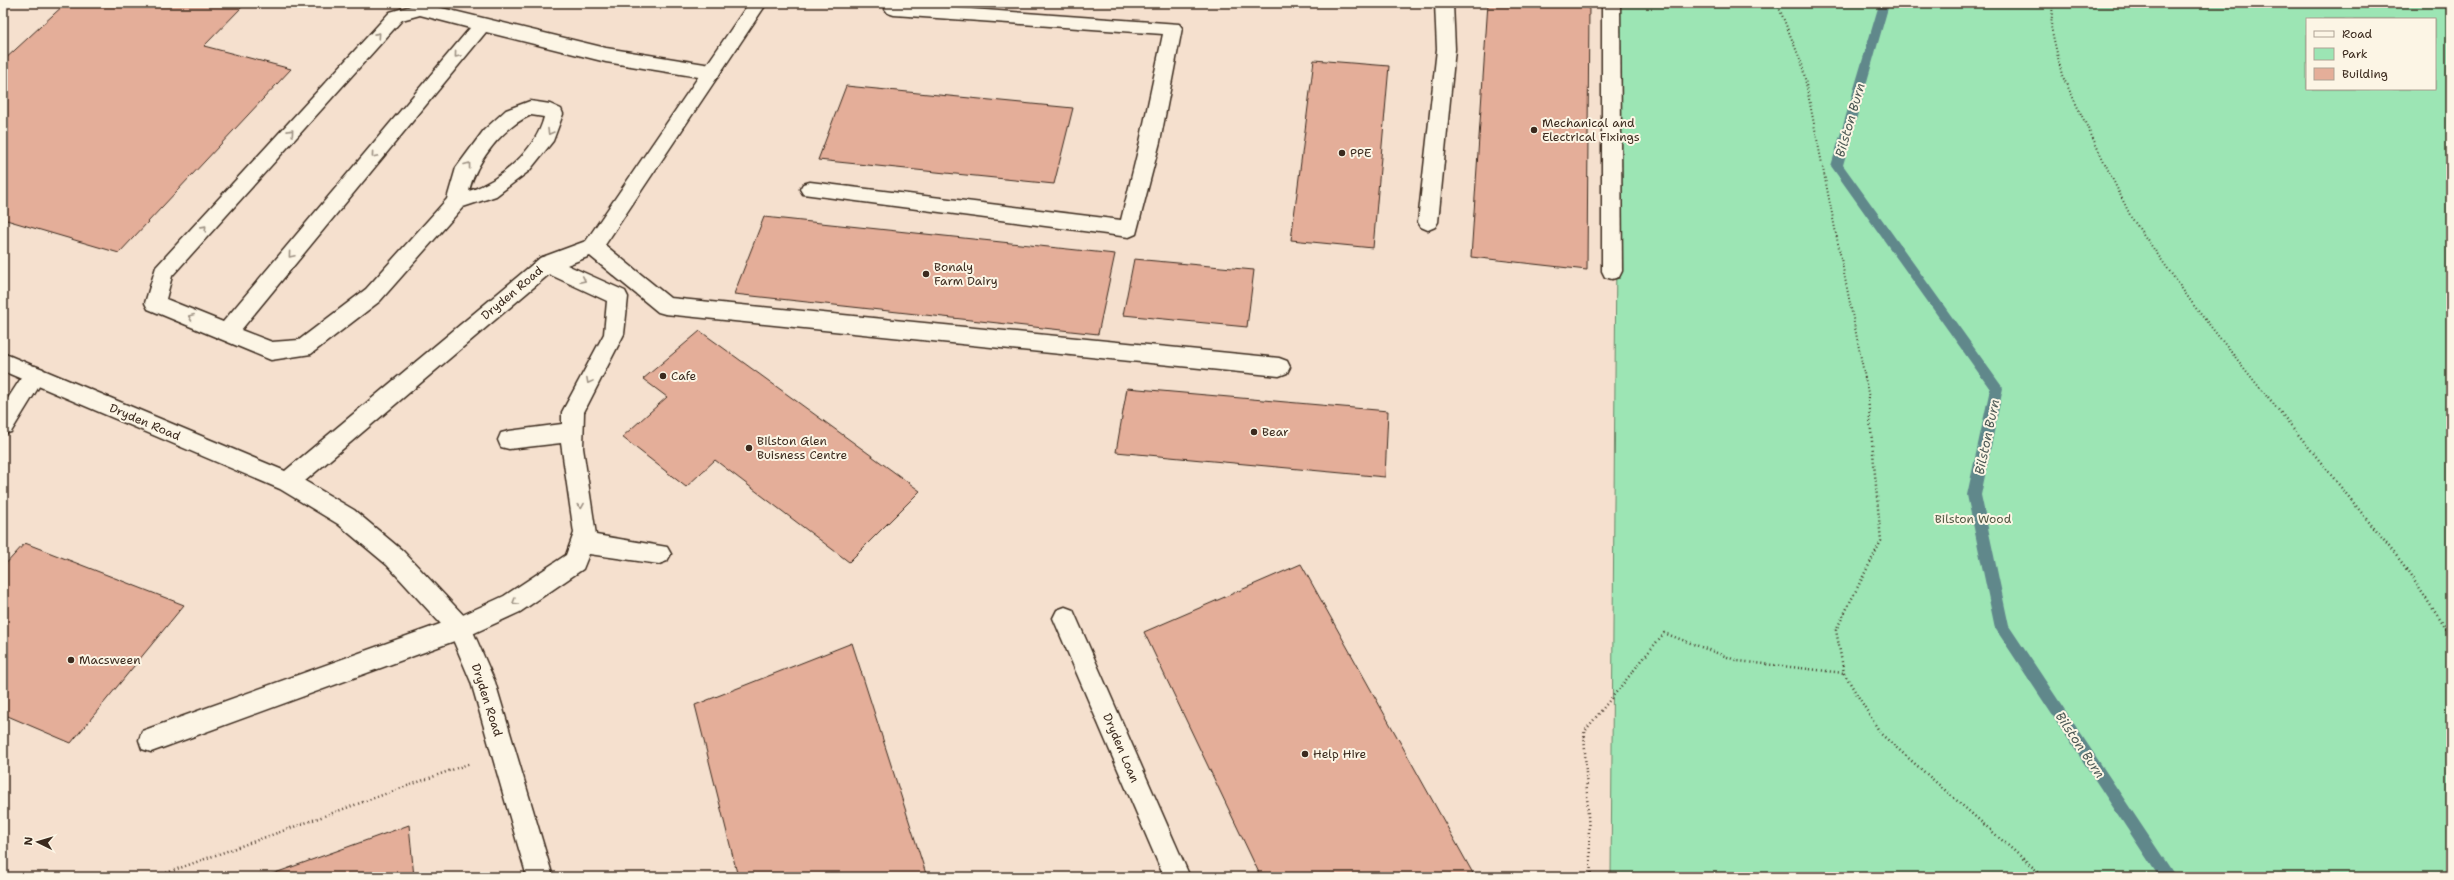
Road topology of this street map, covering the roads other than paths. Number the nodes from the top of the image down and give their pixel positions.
1 (758, 3) edge
2 (896, 3) edge
3 (1444, 3) edge
4 (1611, 3) edge
5 (1002, 10) edge
6 (482, 25) junction
7 (711, 72) junction
8 (810, 189) dead end
9 (456, 202) junction
10 (1428, 222) dead end
11 (593, 247) junction
12 (547, 264) junction
13 (1612, 270) dead end
14 (227, 332) junction
15 (3, 362) edge
16 (1279, 367) dead end
17 (35, 375) junction
18 (3, 425) edge
19 (572, 432) junction
20 (509, 440) dead end
21 (288, 482) junction
22 (582, 543) junction
23 (659, 554) dead end
24 (1065, 618) dead end
25 (460, 628) junction
26 (151, 740) dead end
27 (540, 877) edge
28 (1177, 877) edge

1 - 7 street
2 - 5 street
3 - 10 street
4 - 13 street
5 - 8 street
6 - 7 street
6 -> 14 street
14 -> 6 street
7 - 11 street
9 -> 9 street
9 - 14 street
11 - 12 street, Dryden Road
11 - 16 street
12 -> 19 street
12 - 21 street, Dryden Road
15 - 17 street, Dryden Road
17 - 18 street
17 - 21 street, Dryden Road
19 - 20 street
19 -> 22 street
21 - 25 street, Dryden Road
22 - 23 street
22 -> 25 street
24 - 28 street, Dryden Loan
25 - 26 street
25 - 27 street, Dryden Road

